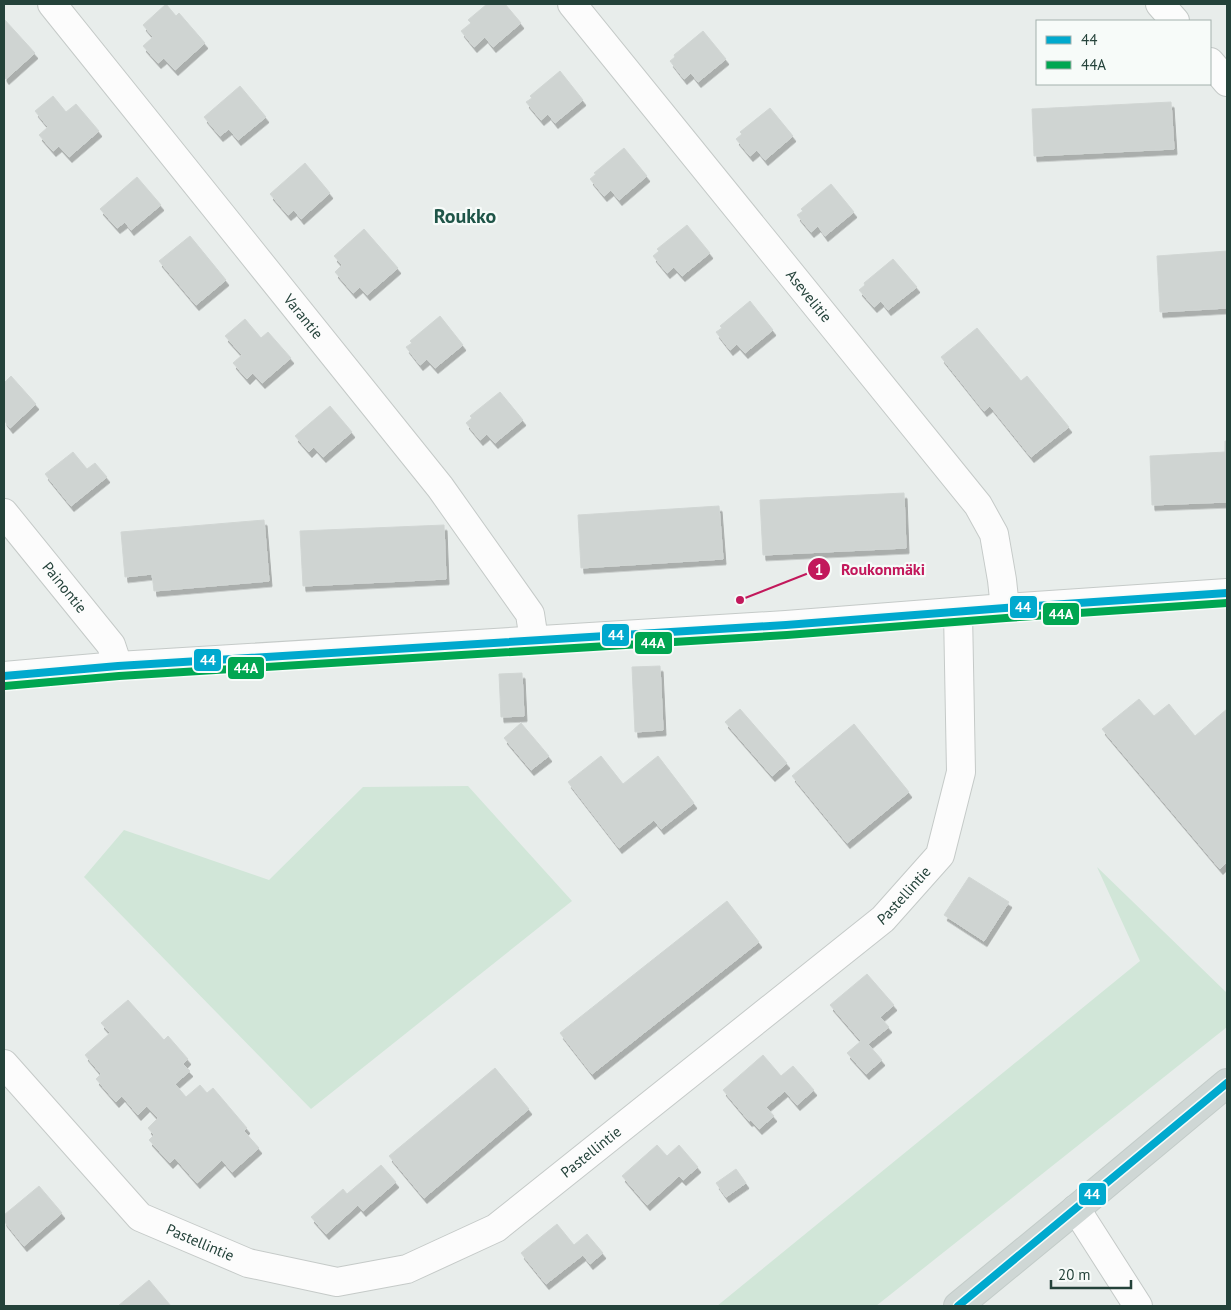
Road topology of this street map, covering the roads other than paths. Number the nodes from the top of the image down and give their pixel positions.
1 (52, 4) edge
2 (572, 4) edge
3 (1160, 4) edge
4 (1174, 20) edge
5 (1211, 63) edge
6 (1227, 82) edge
7 (4, 513) edge
8 (1227, 593) edge
9 (1005, 608) junction
10 (958, 612) junction
11 (534, 640) junction
12 (118, 666) junction
13 (4, 676) edge
14 (4, 1064) edge
15 (1227, 1083) edge
16 (1076, 1209) junction
17 (958, 1306) edge
18 (1138, 1306) edge

1 - 11 street, Varantie
2 - 9 street, Asevelitie
3 - 4 street
5 - 6 street
7 - 12 street, Painontie
8 - 9 street
9 - 10 street
10 - 11 street
10 - 14 street, Pastellintie
11 - 12 street
12 - 13 street
15 - 16 main road
16 - 17 main road
16 - 18 street

